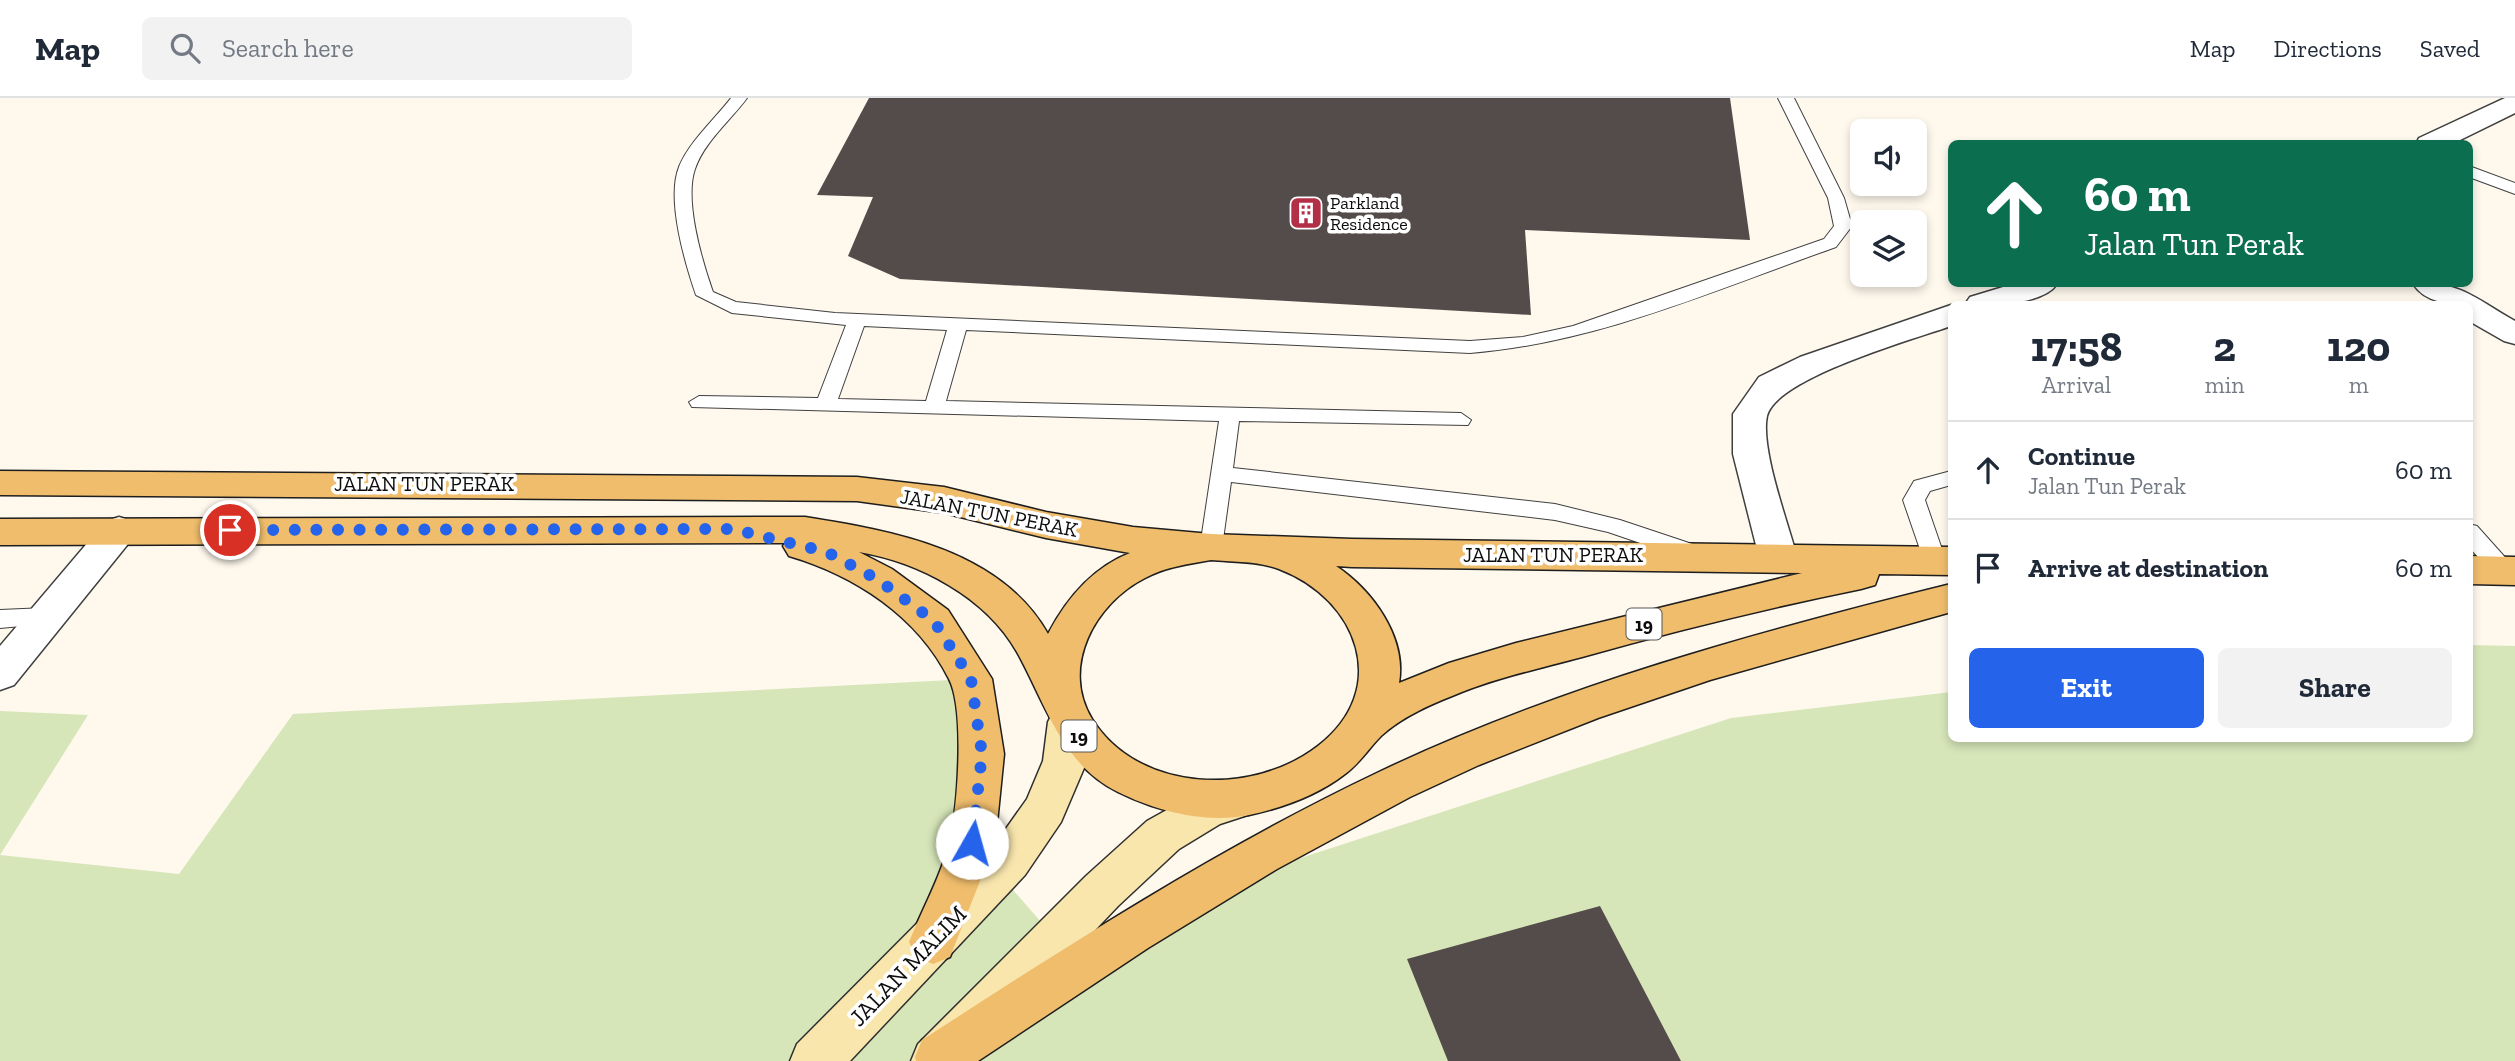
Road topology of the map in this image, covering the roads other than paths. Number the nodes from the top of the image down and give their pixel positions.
1 (739, 98) edge
2 (1786, 98) edge
3 (2515, 103) edge
4 (2437, 140) edge
5 (2473, 172) edge
6 (2515, 188) edge
7 (2033, 287) edge
8 (2433, 287) edge
9 (1991, 301) edge
10 (2459, 301) edge
11 (2473, 309) edge
12 (1948, 316) edge
13 (857, 320) junction
14 (958, 324) junction
15 (2515, 334) edge
16 (699, 402) dead end
17 (826, 405) junction
18 (934, 407) junction
19 (1230, 415) junction
20 (1461, 420) dead end
21 (1222, 474) junction
22 (1948, 479) edge
23 (0, 483) edge
24 (732, 529) junction
25 (119, 530) junction
26 (0, 532) edge
27 (2473, 538) edge
28 (1211, 547) junction
29 (1700, 556) junction
30 (1778, 557) junction
31 (2496, 570) edge
32 (1946, 573) edge
33 (46, 617) junction
34 (0, 619) edge
35 (0, 674) edge
36 (1064, 708) junction
37 (1367, 724) junction
38 (1244, 798) junction
39 (933, 942) junction
40 (938, 1059) edge
41 (815, 1061) edge

1 - 13 lane
2 - 14 lane
3 - 4 street
5 - 6 lane
7 - 9 street
8 - 10 street
11 - 15 street
12 - 30 street
13 - 14 lane
13 - 17 lane
14 - 18 lane
16 - 17 lane
17 - 18 lane
18 - 19 lane
19 - 20 lane
19 - 21 lane
21 - 28 lane
21 - 29 lane
22 - 32 lane
23 - 28 main road, JALAN TUN PERAK
24 - 25 main road
24 - 36 main road
24 - 39 main road
25 - 26 main road
25 - 33 street
27 - 31 lane
28 - 29 main road, JALAN TUN PERAK / 19
28 - 36 main road, 19
28 - 37 main road, 19
29 - 30 main road, JALAN TUN PERAK / 19
30 - 32 main road, JALAN TUN PERAK / 19
32 - 37 main road, 19
32 - 40 main road
33 - 34 lane
33 - 35 street
36 - 38 main road, 19
36 - 39 main road, JALAN MALIM / 19
37 - 38 main road, 19
38 - 40 main road, 19
39 - 41 main road, JALAN MALIM / 19

